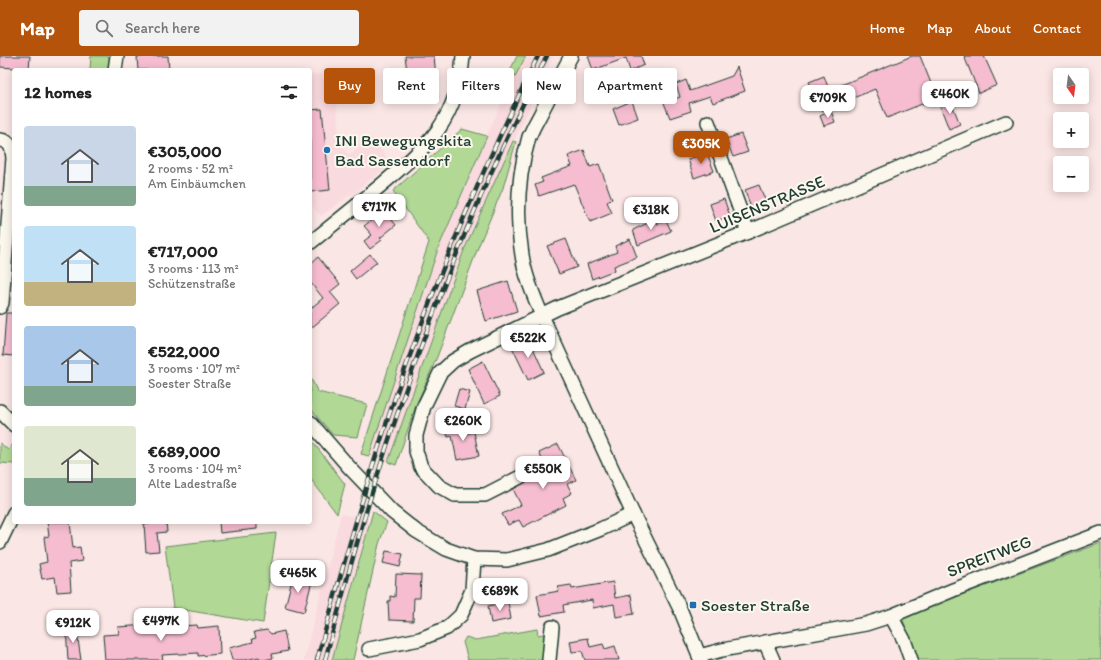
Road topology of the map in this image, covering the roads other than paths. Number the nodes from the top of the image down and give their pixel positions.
1 (116, 56) edge
2 (463, 56) edge
3 (571, 56) edge
4 (115, 68) edge
5 (708, 122) dead end
6 (1006, 122) dead end
7 (8, 142) edge
8 (12, 153) edge
9 (12, 182) edge
10 (748, 232) junction
11 (312, 241) edge
12 (0, 307) edge
13 (542, 316) junction
14 (312, 424) edge
15 (528, 473) dead end
16 (633, 514) junction
17 (12, 517) edge
18 (1101, 533) edge
19 (0, 542) edge
20 (474, 559) junction
21 (891, 616) junction
22 (552, 627) dead end
23 (766, 642) junction
24 (369, 649) dead end
25 (700, 658) edge
26 (549, 660) edge
27 (774, 660) edge
28 (910, 660) edge

1 - 4 street
2 - 11 street
3 - 13 street
5 - 10 street
6 - 10 street, LUISENSTRASSE
7 - 8 street
9 - 12 street
10 - 13 street, LUISENSTRASSE
13 - 15 street
13 - 16 street
14 - 20 street
16 - 20 street
16 - 25 street
17 - 19 street
18 - 21 street, SPREITWEG
20 - 24 street
21 - 23 street, SPREITWEG
21 - 28 street
22 - 26 street
23 - 25 street, SPREITWEG
23 - 27 street

